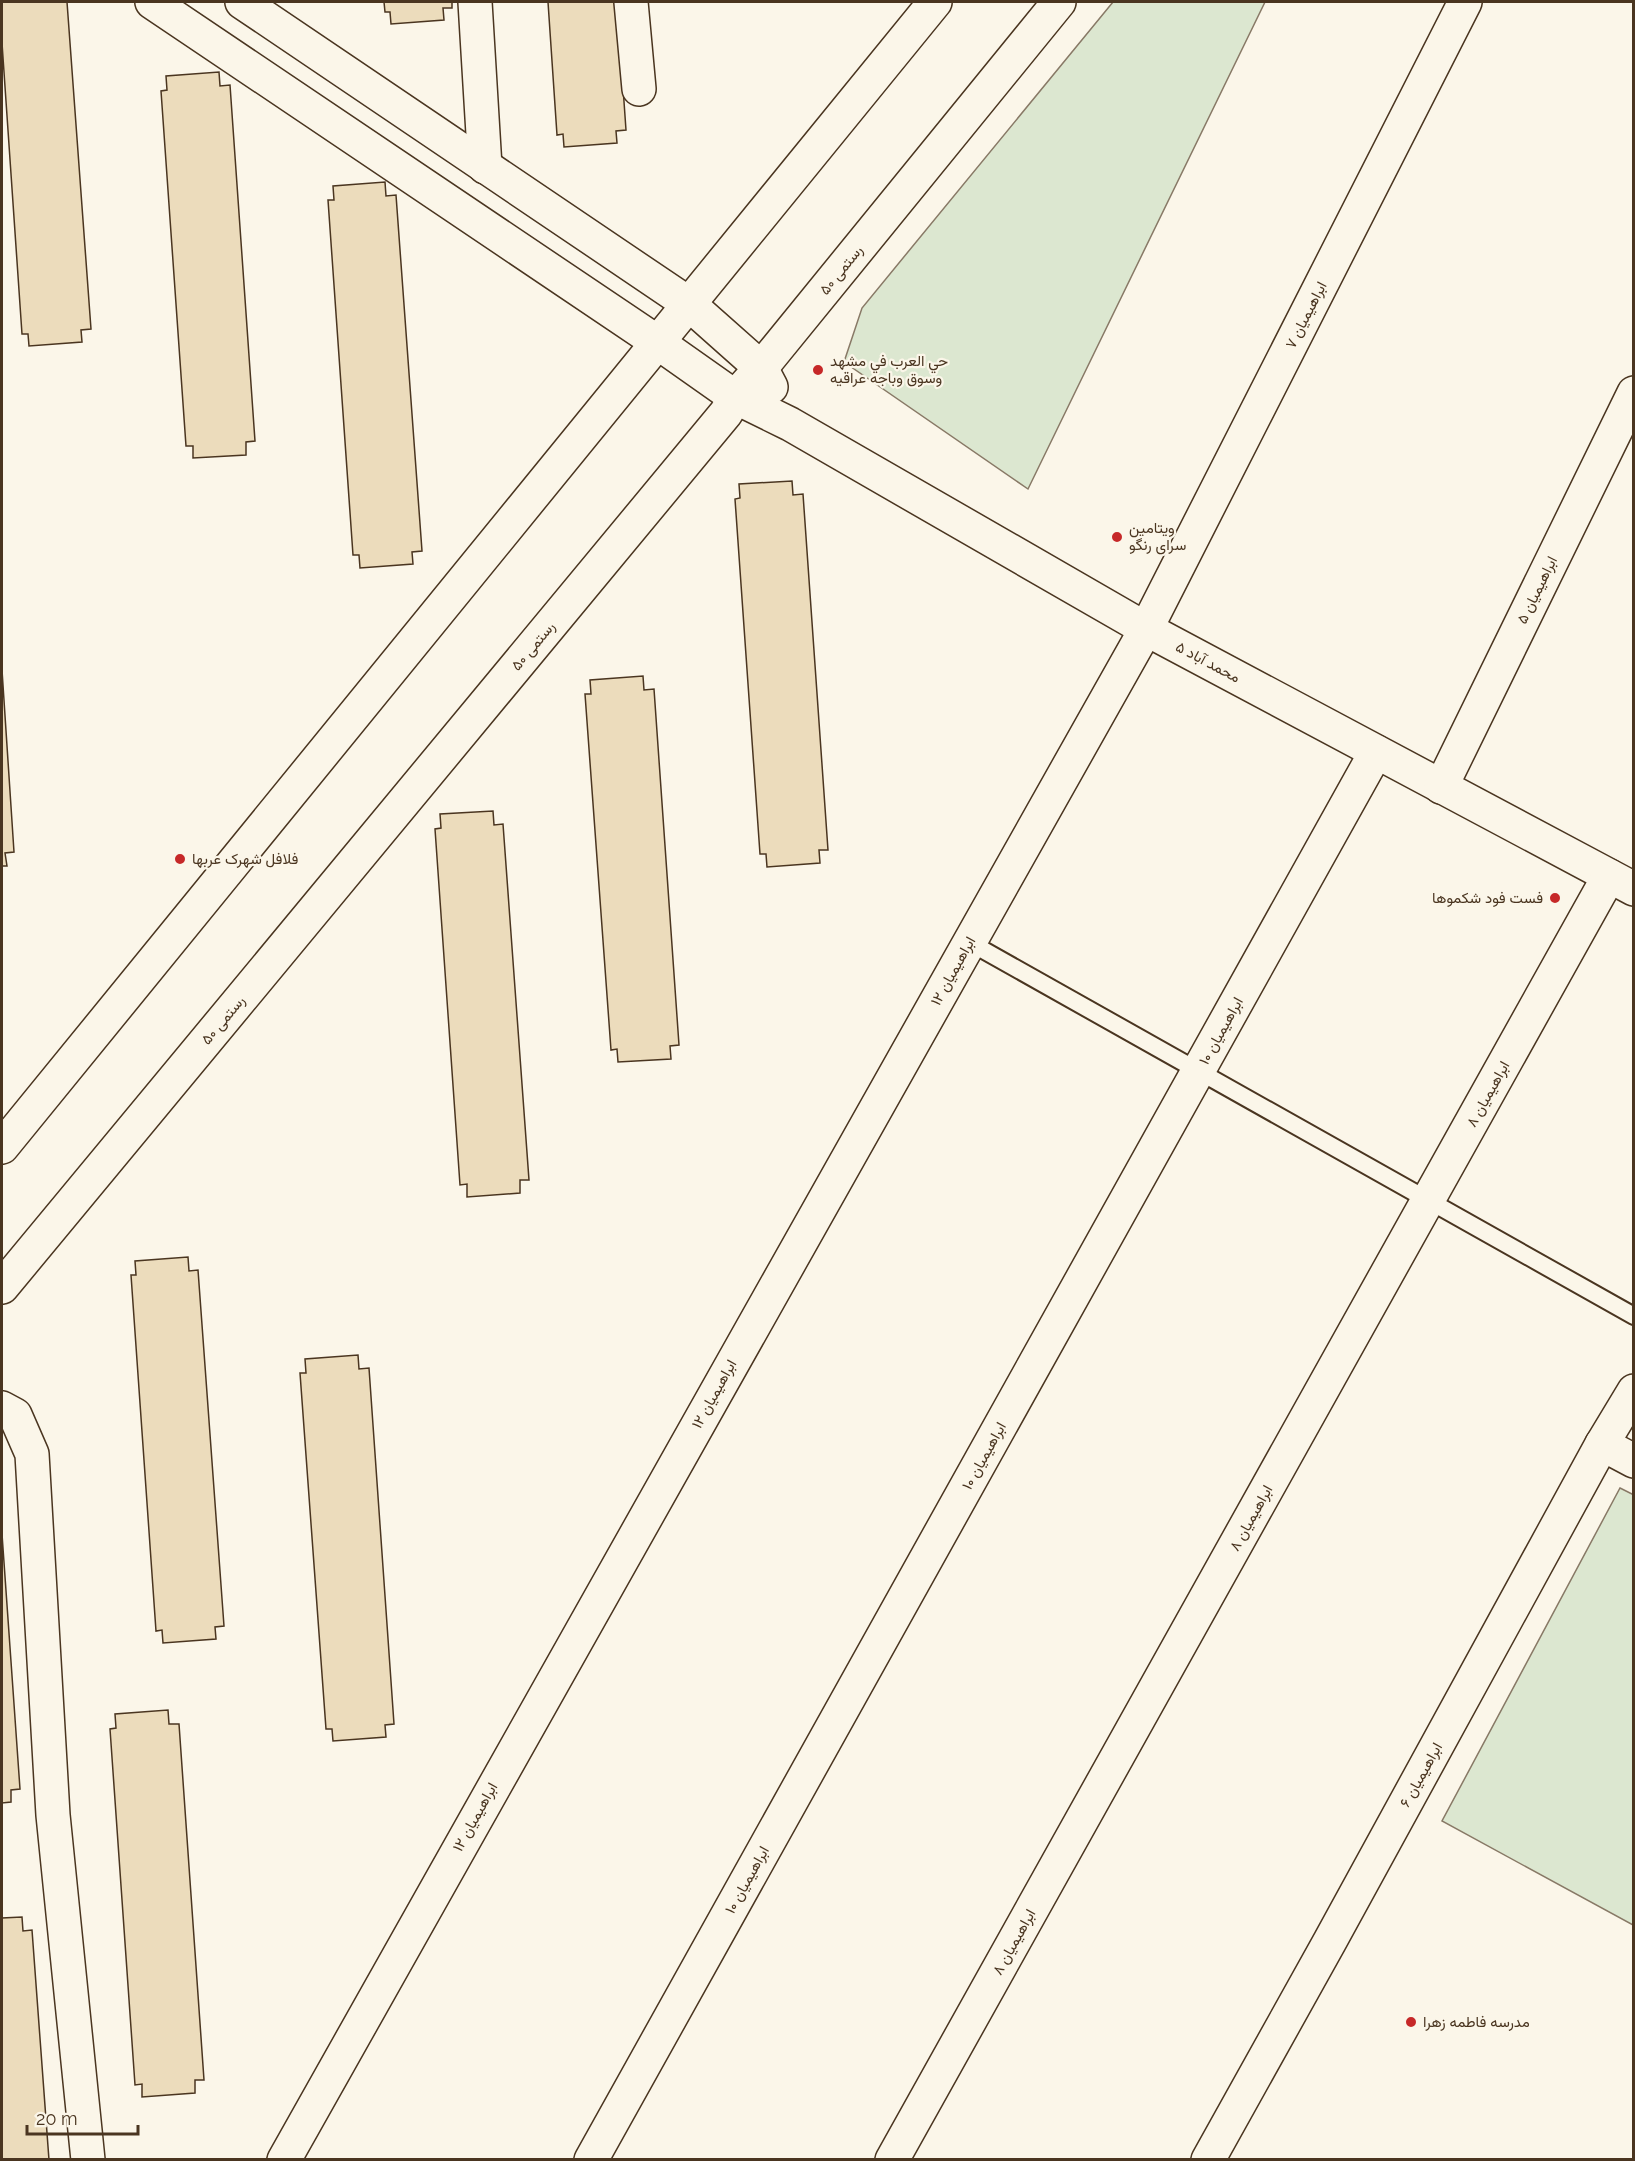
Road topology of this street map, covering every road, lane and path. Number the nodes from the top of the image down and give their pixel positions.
1 (152, 2) edge
2 (242, 2) edge
3 (475, 2) edge
4 (631, 2) edge
5 (935, 2) edge
6 (1059, 2) edge
7 (1465, 2) edge
8 (639, 88) dead end
9 (485, 167) junction
10 (689, 304) junction
11 (657, 342) junction
12 (761, 368) junction
13 (1634, 393) edge
14 (735, 397) junction
15 (790, 424) junction
16 (1146, 629) junction
17 (1376, 752) junction
18 (1441, 787) junction
19 (1621, 883) edge
20 (969, 942) junction
21 (1199, 1070) junction
22 (2, 1148) edge
23 (1429, 1200) junction
24 (2, 1287) edge
25 (1634, 1316) edge
26 (1634, 1392) edge
27 (2, 1408) edge
28 (1602, 1444) junction
29 (1634, 1461) edge
30 (88, 2160) edge
31 (284, 2160) edge
32 (591, 2160) edge
33 (892, 2160) edge
34 (1208, 2160) edge

1 - 11 street, محمد آباد ۵
2 - 9 street
3 - 9 street
4 - 8 street
5 - 10 street
6 - 12 street, رستمی ۵۰
7 - 16 street, ابراهیمیان ۷
9 - 10 street
10 - 11 street
10 - 12 street
11 - 14 street, محمد آباد ۵
11 - 22 street
12 - 14 street, رستمی ۵۰
12 - 15 street
13 - 18 street, ابراهیمیان ۵
14 - 15 street, محمد آباد ۵
14 - 24 street, رستمی ۵۰
15 - 16 street, محمد آباد ۵
16 - 17 street, محمد آباد ۵
16 - 20 street, ابراهیمیان ۱۲
17 - 18 street, محمد آباد ۵
17 - 21 street, ابراهیمیان ۱۰
18 - 19 street, محمد آباد ۵
19 - 23 street, ابراهیمیان ۸
20 - 21 lane
20 - 31 street, ابراهیمیان ۱۲
21 - 23 lane
21 - 32 street, ابراهیمیان ۱۰
23 - 25 lane
23 - 33 street, ابراهیمیان ۸
26 - 28 street, ابراهیمیان ۶
27 - 30 street
28 - 29 street
28 - 34 street, ابراهیمیان ۶

